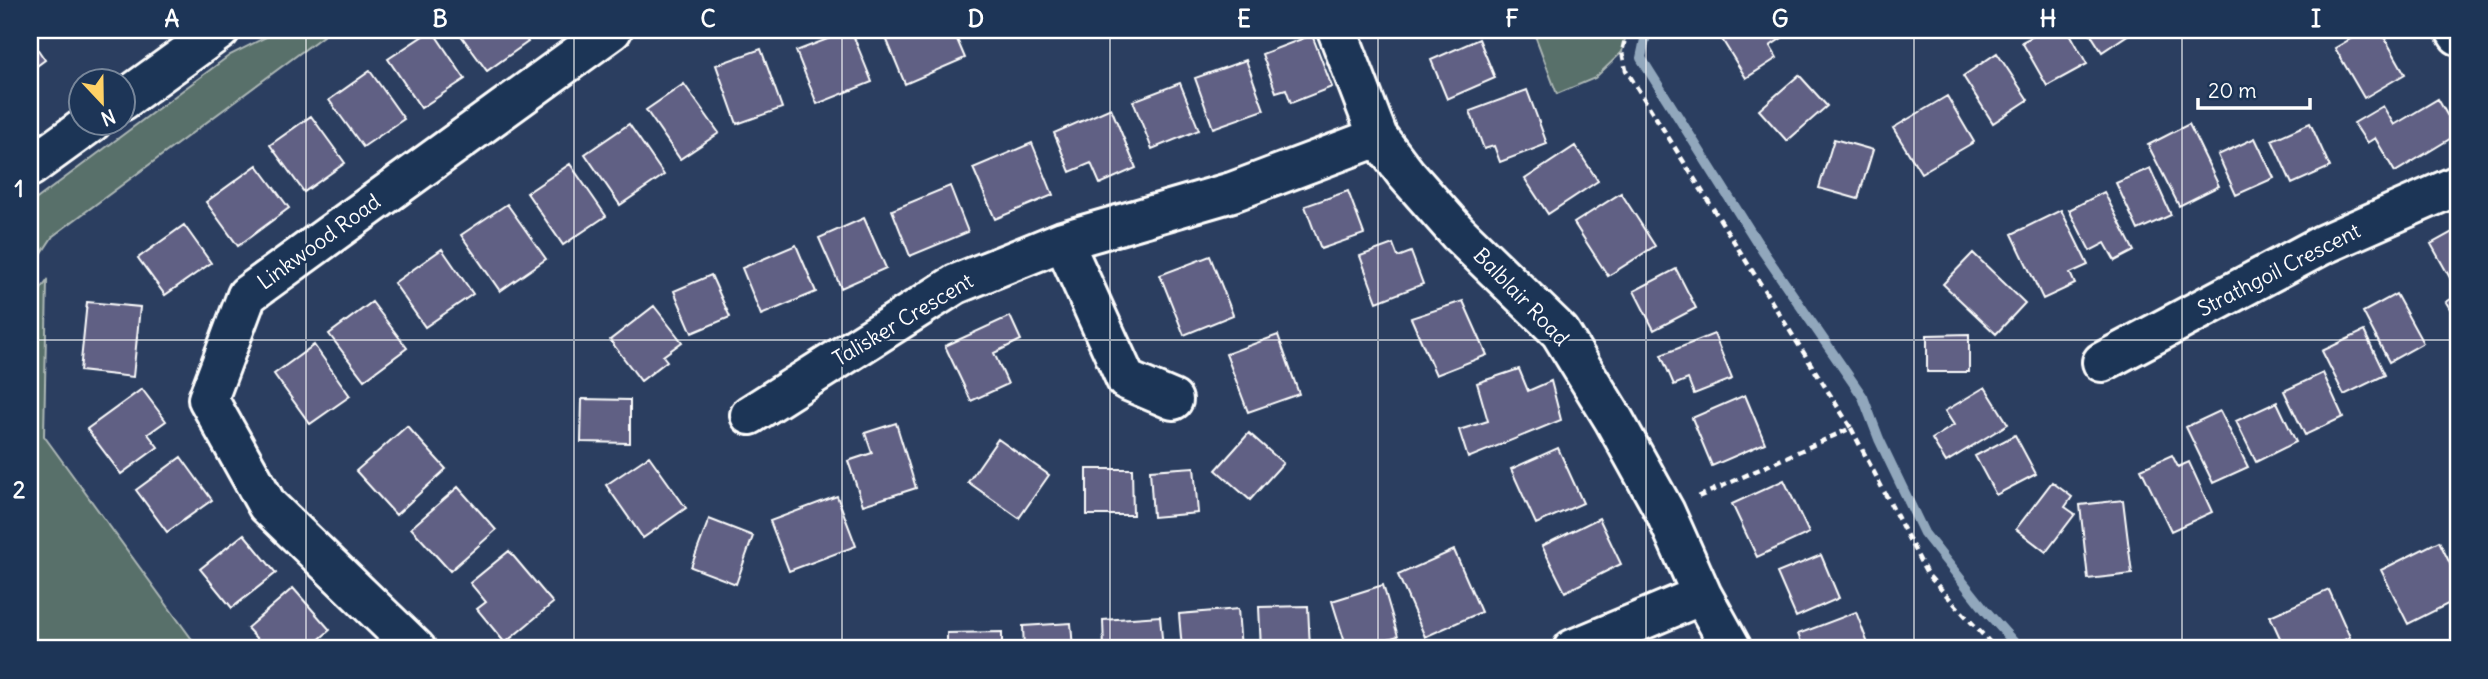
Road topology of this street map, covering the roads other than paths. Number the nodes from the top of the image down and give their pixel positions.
1 (220, 30) edge
2 (612, 30) edge
3 (1337, 30) edge
4 (2455, 30) edge
5 (2458, 35) edge
6 (136, 91) edge
7 (73, 136) edge
8 (1378, 137) junction
9 (30, 167) edge
10 (2458, 185) edge
11 (1063, 241) junction
12 (2102, 362) dead end
13 (1173, 400) dead end
14 (750, 415) dead end
15 (1702, 595) junction
16 (416, 649) edge
17 (1573, 649) edge
18 (1732, 649) edge

1 - 6 street
2 - 16 street, Linkwood Road
3 - 8 street, Balblair Road
4 - 5 street
7 - 9 street
8 - 11 street, Talisker Crescent
8 - 15 street, Balblair Road
10 - 12 street, Strathgoil Crescent
11 - 13 street
11 - 14 street, Talisker Crescent
15 - 17 street
15 - 18 street, Balblair Road

